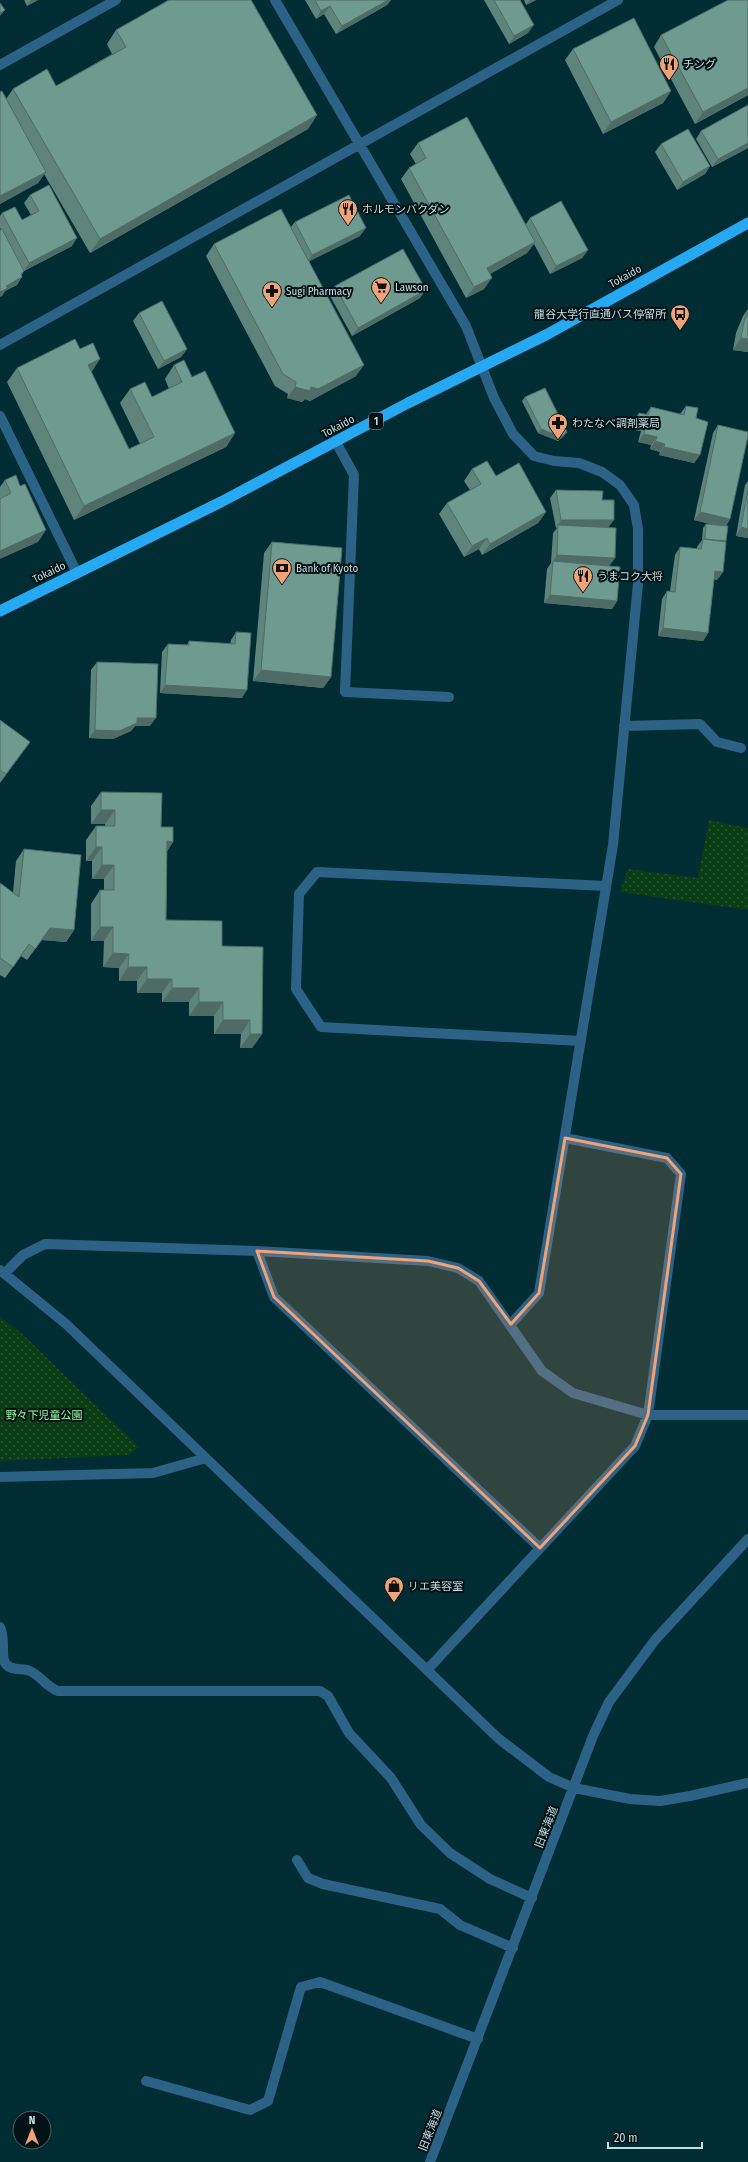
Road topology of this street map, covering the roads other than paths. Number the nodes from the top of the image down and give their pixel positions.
1 (116, 0) edge
2 (275, 0) edge
3 (618, 0) edge
4 (0, 65) edge
5 (359, 144) junction
6 (748, 223) edge
7 (0, 345) edge
8 (482, 367) junction
9 (0, 416) edge
10 (336, 442) junction
11 (77, 573) junction
12 (0, 611) edge
13 (449, 697) dead end
14 (624, 726) junction
15 (741, 748) dead end
16 (606, 886) junction
17 (580, 1041) junction
18 (565, 1138) junction
19 (257, 1251) junction
20 (2, 1271) edge
21 (511, 1324) junction
22 (648, 1415) junction
23 (748, 1415) edge
24 (206, 1458) junction
25 (0, 1477) edge
26 (748, 1539) edge
27 (540, 1548) junction
28 (0, 1627) edge
29 (427, 1670) junction
30 (748, 1783) edge
31 (574, 1788) junction
32 (297, 1860) dead end
33 (532, 1898) junction
34 (513, 1948) junction
35 (478, 2039) junction
36 (146, 2081) dead end
37 (430, 2162) edge

1 - 4 street
2 - 5 street
3 - 5 street
5 - 7 street
5 - 8 street
6 - 8 highway, Tokaido / 1
8 - 10 highway, Tokaido / 1
8 - 14 street
9 - 11 street
10 - 11 highway, Tokaido / 1
10 - 13 street
11 - 12 highway, Tokaido / 1
14 - 15 street
14 - 16 street
16 - 17 street
16 - 17 street
17 - 18 street
18 - 21 street
18 - 22 street
19 - 20 street
19 - 21 street
19 - 27 street
20 - 24 street
21 - 22 street
22 - 23 street
22 - 27 street
24 - 25 street
24 - 29 street
26 - 31 street, 旧東海道
27 - 29 street
28 - 33 street
29 - 31 street
30 - 31 street
31 - 33 street, 旧東海道
32 - 34 street
33 - 34 street, 旧東海道
34 - 35 street, 旧東海道
35 - 36 street
35 - 37 street, 旧東海道

